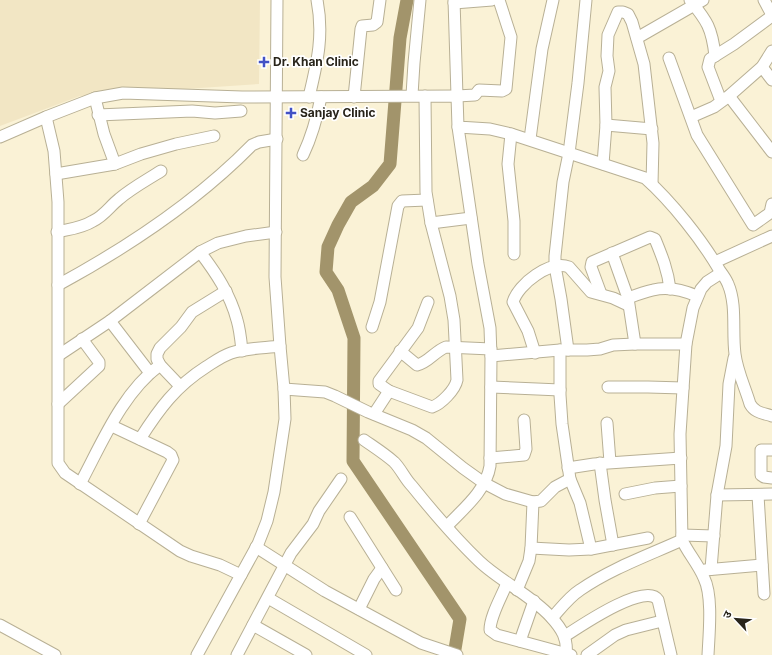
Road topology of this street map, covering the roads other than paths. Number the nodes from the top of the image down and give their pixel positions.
1 (277, 0) edge
2 (318, 0) edge
3 (380, 0) edge
4 (420, 0) edge
5 (492, 0) edge
6 (500, 0) edge
7 (553, 0) edge
8 (586, 0) edge
9 (764, 0) edge
10 (454, 1) edge
11 (696, 2) edge
12 (772, 15) edge
13 (637, 38) junction
14 (772, 51) edge
15 (715, 56) junction
16 (669, 58) dead end
17 (762, 67) junction
18 (772, 80) edge
19 (409, 96) junction
20 (425, 96) junction
21 (457, 96) junction
22 (277, 97) junction
23 (309, 97) junction
24 (321, 97) junction
25 (354, 97) junction
26 (95, 98) junction
27 (725, 99) junction
28 (241, 111) dead end
29 (98, 115) junction
30 (46, 117) junction
31 (691, 117) junction
32 (606, 125) junction
33 (458, 127) junction
34 (652, 129) junction
35 (511, 134) junction
36 (214, 136) dead end
37 (0, 137) edge
38 (277, 139) junction
39 (530, 139) junction
40 (772, 152) edge
41 (569, 153) junction
42 (303, 155) dead end
43 (115, 164) junction
44 (603, 164) junction
45 (161, 171) dead end
46 (56, 174) junction
47 (652, 184) junction
48 (427, 200) junction
49 (772, 204) edge
50 (471, 218) junction
51 (431, 224) junction
52 (58, 232) junction
53 (276, 232) junction
54 (769, 238) edge
55 (772, 249) edge
56 (200, 252) junction
57 (612, 253) junction
58 (514, 254) dead end
59 (715, 262) junction
60 (555, 266) junction
61 (721, 273) junction
62 (58, 285) junction
63 (670, 289) junction
64 (226, 291) junction
65 (601, 294) junction
66 (697, 296) junction
67 (628, 301) junction
68 (428, 302) dead end
69 (110, 321) junction
70 (372, 327) dead end
71 (82, 339) junction
72 (635, 344) junction
73 (686, 344) junction
74 (280, 346) junction
75 (454, 347) junction
76 (564, 350) junction
77 (242, 351) junction
78 (400, 351) junction
79 (491, 352) junction
80 (534, 353) junction
81 (735, 354) junction
82 (59, 355) junction
83 (160, 365) junction
84 (150, 373) junction
85 (180, 386) junction
86 (491, 387) junction
87 (608, 387) dead end
88 (683, 388) junction
89 (284, 389) junction
90 (560, 390) junction
91 (389, 391) junction
92 (58, 404) junction
93 (371, 413) junction
94 (772, 416) edge
95 (524, 420) dead end
96 (607, 423) dead end
97 (112, 426) junction
98 (140, 439) junction
99 (364, 440) dead end
100 (772, 450) edge
101 (490, 458) junction
102 (681, 458) junction
103 (605, 463) junction
104 (569, 474) junction
105 (772, 478) edge
106 (341, 479) dead end
107 (484, 483) junction
108 (80, 484) junction
109 (681, 486) junction
110 (625, 494) dead end
111 (772, 494) edge
112 (717, 495) junction
113 (758, 495) junction
114 (533, 502) junction
115 (350, 517) dead end
116 (139, 524) junction
117 (446, 526) junction
118 (714, 536) junction
119 (682, 537) junction
120 (648, 538) dead end
121 (613, 545) junction
122 (256, 547) junction
123 (531, 548) junction
124 (591, 549) junction
125 (284, 565) junction
126 (762, 565) junction
127 (382, 568) junction
128 (705, 570) junction
129 (241, 575) junction
130 (507, 583) junction
131 (396, 590) dead end
132 (517, 590) junction
133 (764, 594) dead end
134 (268, 598) junction
135 (534, 601) junction
136 (359, 609) junction
137 (552, 618) junction
138 (662, 621) junction
139 (0, 625) edge
140 (253, 625) junction
141 (565, 636) junction
142 (520, 641) junction
143 (240, 654) edge
144 (55, 655) edge
145 (197, 655) edge
146 (306, 655) edge
147 (366, 655) edge
148 (457, 655) edge
149 (568, 655) edge
150 (587, 655) edge
151 (671, 655) edge
152 (708, 655) edge

1 - 22 street
2 - 23 street
3 - 25 street
4 - 19 street
5 - 10 street
6 - 21 street
7 - 39 street
8 - 41 street
9 - 12 street
10 - 21 street
11 - 13 street
11 - 15 street
12 - 15 street
13 - 32 street
13 - 34 street
14 - 17 street
15 - 27 street
16 - 31 street
17 - 18 street
17 - 27 street
19 - 20 street
19 - 25 street
20 - 21 street
20 - 48 street
21 - 33 street
22 - 23 street
22 - 26 street
22 - 38 street
23 - 24 street
24 - 25 street
24 - 42 street
26 - 29 street
26 - 30 street
27 - 31 street
27 - 40 street
28 - 29 street
29 - 43 street
30 - 37 street
30 - 46 street
31 - 49 street
32 - 34 street
32 - 44 street
33 - 35 street
33 - 50 street
34 - 47 street
35 - 39 street
35 - 58 street
36 - 43 street
38 - 53 street
38 - 62 street
39 - 41 street
41 - 44 street
41 - 60 street
43 - 46 street
44 - 47 street
45 - 52 street
46 - 52 street
47 - 59 street
48 - 51 street
48 - 70 street
50 - 51 street
50 - 79 street
51 - 75 street
52 - 62 street
53 - 56 street
53 - 74 street
54 - 55 street
54 - 59 street
56 - 64 street
56 - 69 street
57 - 63 street
57 - 65 street
57 - 67 street
59 - 61 street
60 - 65 street
60 - 76 street
60 - 80 street
61 - 66 street
61 - 81 street
62 - 82 street
63 - 66 street
63 - 67 street
64 - 77 street
64 - 83 street
65 - 67 street
66 - 73 street
67 - 72 street
68 - 78 street
69 - 71 street
69 - 84 street
71 - 82 street
71 - 92 street
72 - 73 street
72 - 76 street
73 - 88 street
74 - 77 street
74 - 89 street
75 - 78 street
75 - 79 street
75 - 91 street
76 - 80 street
76 - 90 street
77 - 85 street
78 - 91 street
79 - 80 street
79 - 86 street
81 - 94 street
81 - 112 street
82 - 92 street
83 - 84 street
83 - 85 street
84 - 97 street
85 - 98 street
86 - 90 street
86 - 101 street
87 - 88 street
88 - 102 street
89 - 93 street
89 - 122 street
90 - 104 street
91 - 93 street
92 - 108 street
93 - 107 street
95 - 101 street
96 - 103 street
97 - 98 street
97 - 108 street
98 - 116 street
99 - 117 street
100 - 105 street
101 - 107 street
102 - 103 street
102 - 109 street
103 - 104 street
103 - 121 street
104 - 114 street
104 - 124 street
106 - 125 street
107 - 114 street
107 - 117 street
108 - 116 street
109 - 110 street
109 - 119 street
111 - 113 street
112 - 113 street
112 - 118 street
113 - 126 street
114 - 123 street
115 - 127 street
116 - 129 street
117 - 130 street
118 - 119 street
118 - 128 street
119 - 128 street
119 - 137 street
120 - 121 street
121 - 124 street
122 - 125 street
122 - 129 street
123 - 124 street
123 - 132 street
125 - 134 street
125 - 136 street
126 - 128 street
126 - 133 street
127 - 131 street
127 - 136 street
128 - 152 street
129 - 145 street
130 - 132 street
130 - 142 street
132 - 135 street
134 - 140 street
134 - 147 street
135 - 137 street
135 - 142 street
136 - 148 street
137 - 141 street
138 - 141 street
138 - 150 street
138 - 151 street
139 - 144 street
140 - 143 street
140 - 146 street
141 - 149 street
142 - 149 street

